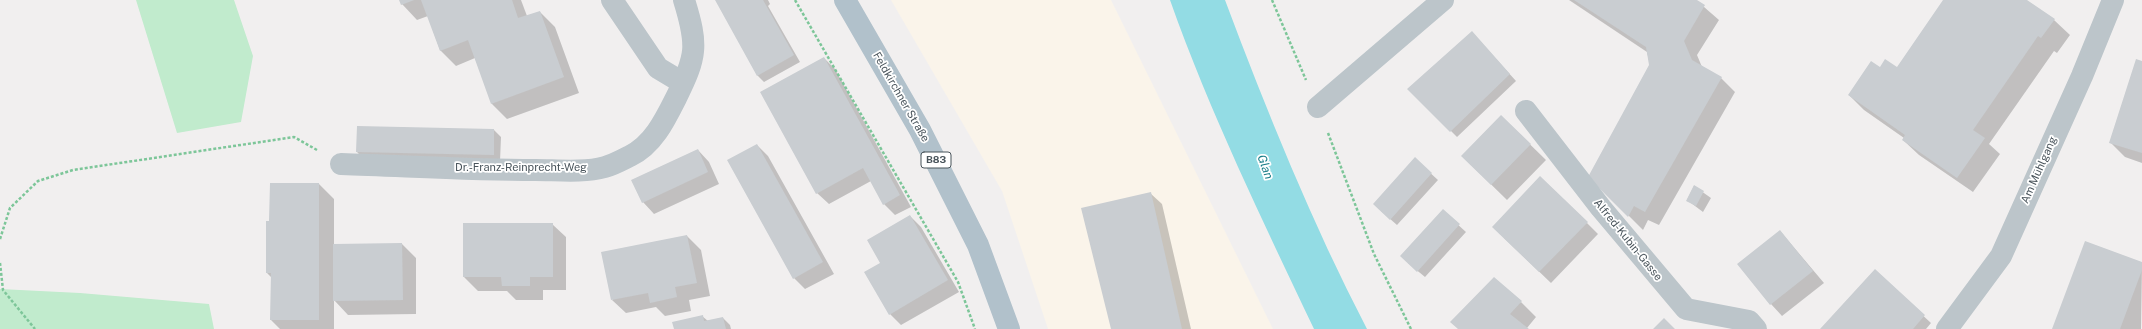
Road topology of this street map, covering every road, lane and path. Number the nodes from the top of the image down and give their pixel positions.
1 (612, 0) edge
2 (684, 0) edge
3 (795, 0) edge
4 (845, 0) edge
5 (1443, 0) edge
6 (2111, 1) edge
7 (683, 83) junction
8 (1318, 107) dead end
9 (1526, 111) dead end
10 (341, 164) joint
11 (0, 239) edge
12 (1374, 254) dead end
13 (0, 263) edge
14 (35, 329) edge
15 (975, 329) edge
16 (1009, 329) edge
17 (1411, 329) edge
18 (1756, 329) edge
19 (1947, 329) edge

1 - 7 street
2 - 7 street, Dr.-Franz-Reinprecht-Weg
3 - 15 path
4 - 16 main road, Feldkirchner Straße / B83
5 - 8 street
6 - 19 street, Am Mühlgang
7 - 10 street, Dr.-Franz-Reinprecht-Weg
9 - 18 street, Alfred-Kubin-Gasse
10 - 11 path
12 - 17 path
13 - 14 path

